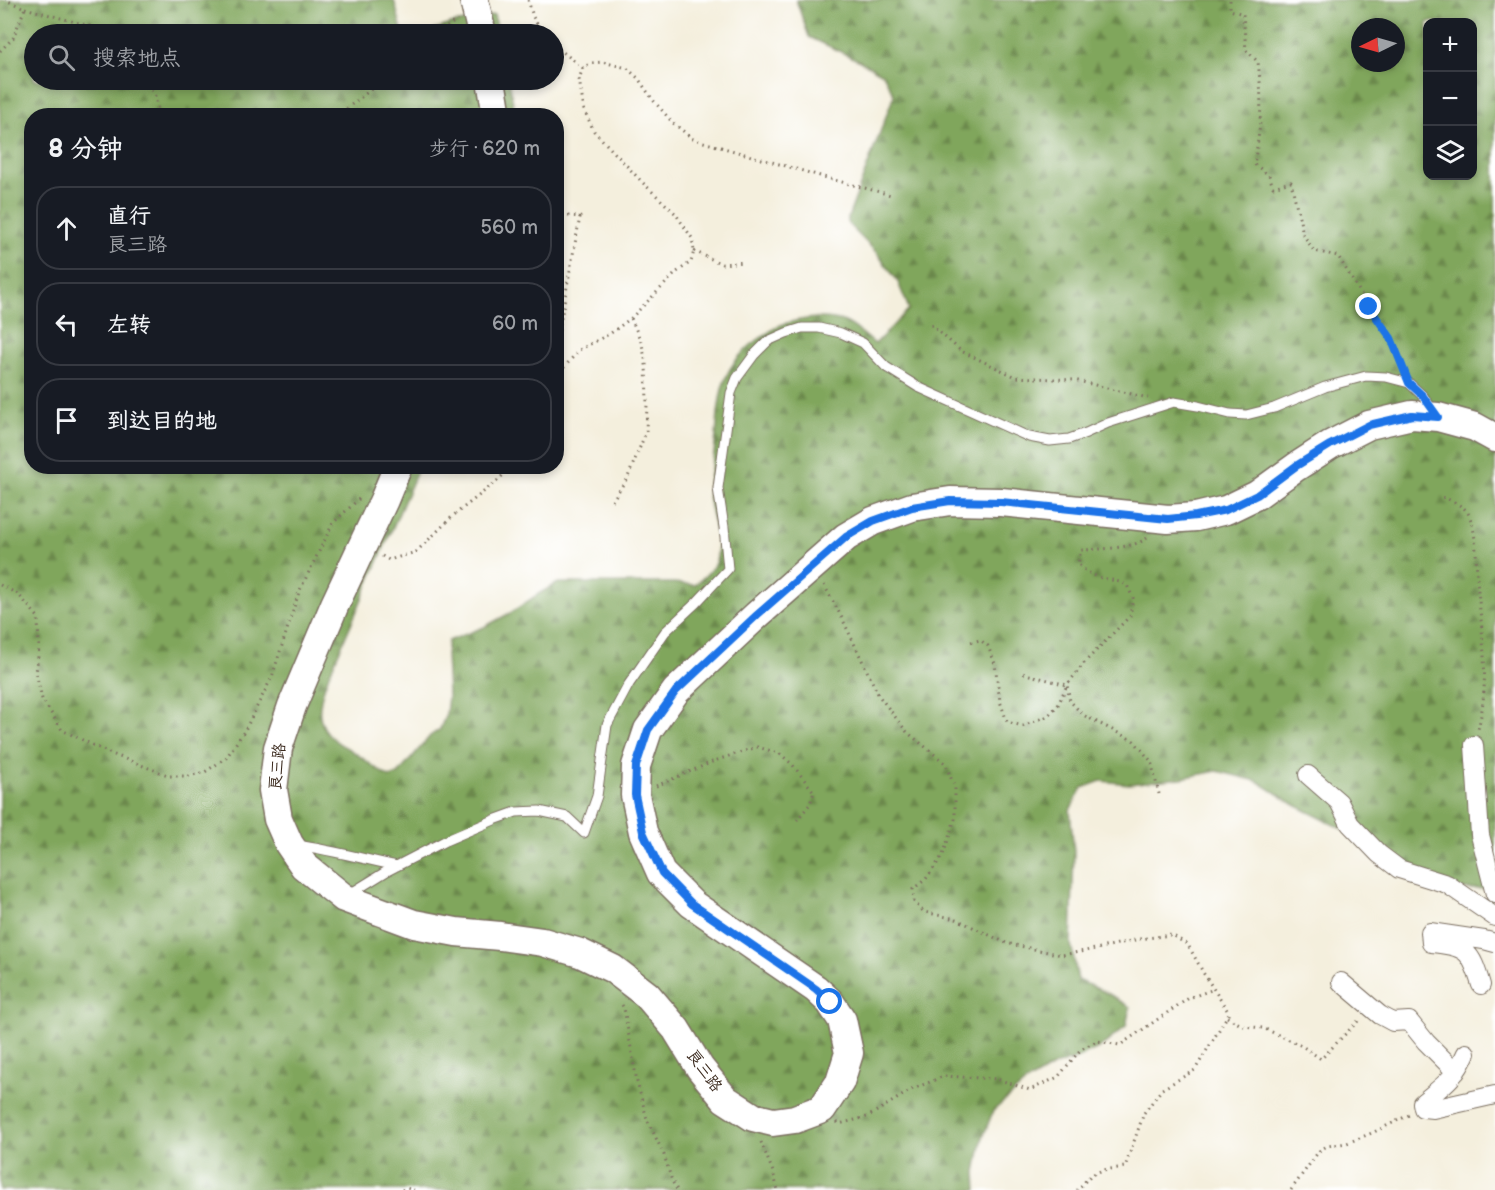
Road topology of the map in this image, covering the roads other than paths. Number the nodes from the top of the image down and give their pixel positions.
1 (474, 0) edge
2 (480, 24) edge
3 (493, 90) edge
4 (496, 108) edge
5 (1438, 417) junction
6 (1495, 438) edge
7 (395, 474) edge
8 (1474, 745) road end
9 (1308, 775) dead end
10 (289, 843) junction
11 (397, 866) junction
12 (1495, 894) edge
13 (344, 898) junction
14 (1495, 917) edge
15 (1495, 943) edge
16 (1341, 982) dead end
17 (1481, 985) dead end
18 (1466, 1053) dead end
19 (1456, 1071) junction
20 (1495, 1095) edge

1 - 2 main road
3 - 4 main road
5 - 6 main road
5 - 11 lane
5 - 13 main road, 良三路
7 - 10 main road, 良三路
8 - 12 street
9 - 14 street
10 - 11 lane
10 - 13 main road, 良三路
11 - 13 lane
15 - 17 street
16 - 19 street
18 - 19 street
19 - 20 street

